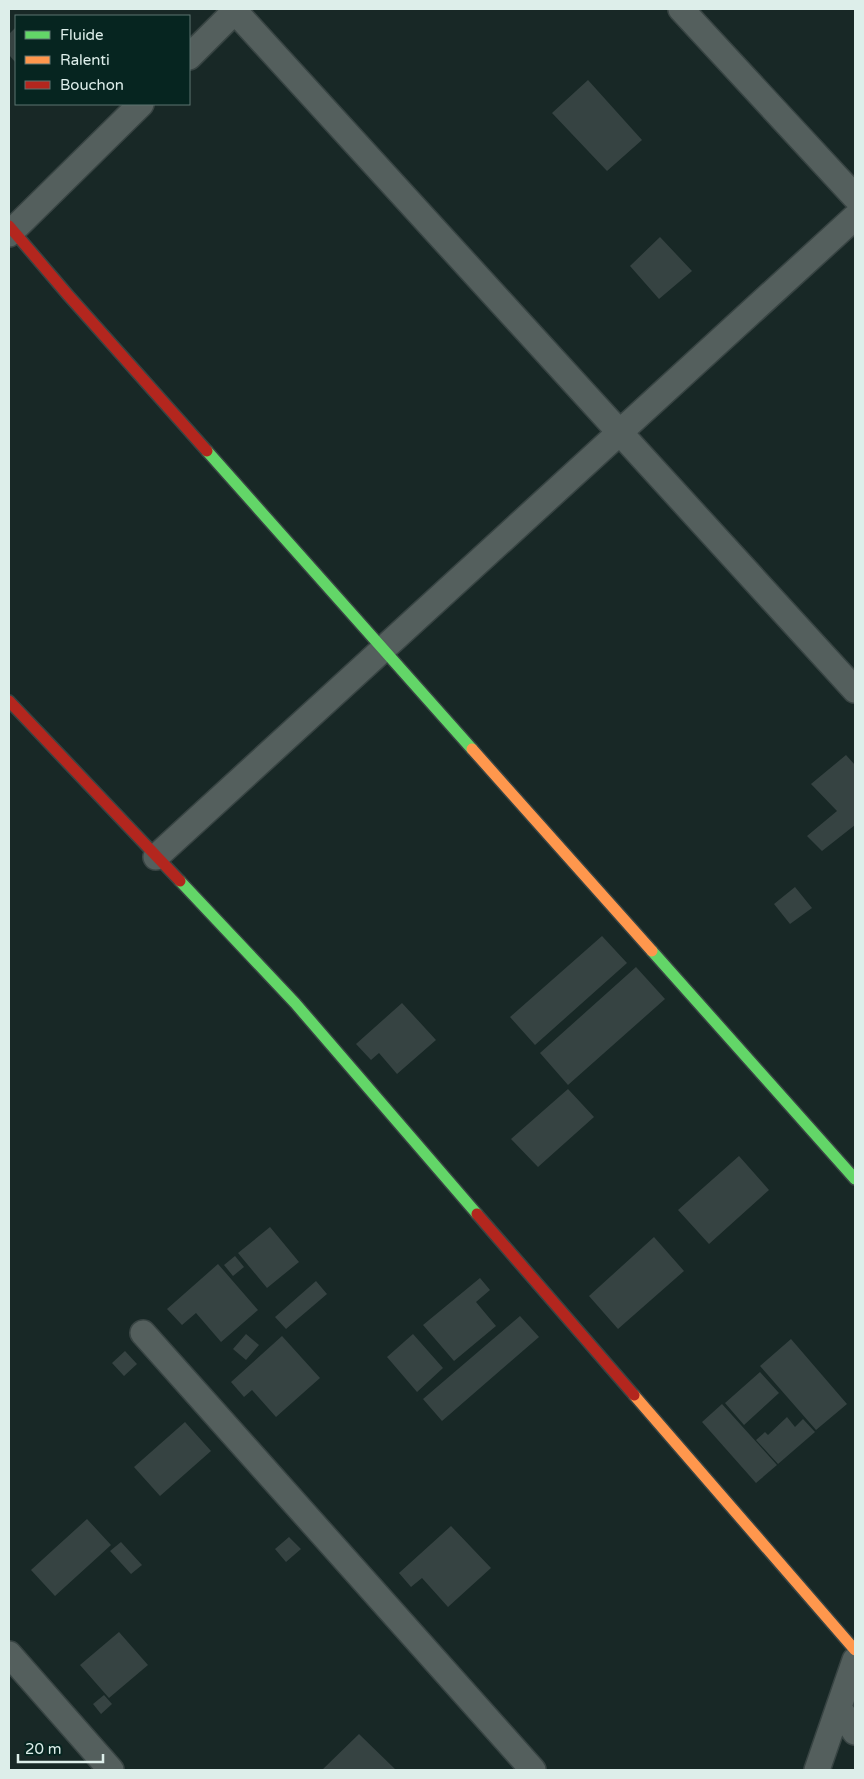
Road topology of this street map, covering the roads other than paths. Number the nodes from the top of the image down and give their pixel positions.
1 (235, 9) edge
2 (681, 9) edge
3 (190, 56) edge
4 (140, 105) edge
5 (855, 197) edge
6 (855, 218) edge
7 (10, 230) edge
8 (620, 433) junction
9 (383, 649) junction
10 (855, 690) edge
11 (9, 701) edge
12 (156, 857) junction
13 (855, 1178) edge
14 (143, 1332) dead end
15 (855, 1650) edge
16 (9, 1654) edge
17 (855, 1660) edge
18 (839, 1708) junction
19 (855, 1732) edge
20 (111, 1770) edge
21 (534, 1770) edge
22 (817, 1770) edge

1 - 3 street
1 - 8 street
2 - 5 street
4 - 7 street
6 - 8 street
7 - 9 street
8 - 9 street
8 - 10 street
9 - 12 street
9 - 13 street
11 - 12 street
12 - 15 street
14 - 21 street
16 - 20 street
17 - 18 street
18 - 19 street
18 - 22 street

